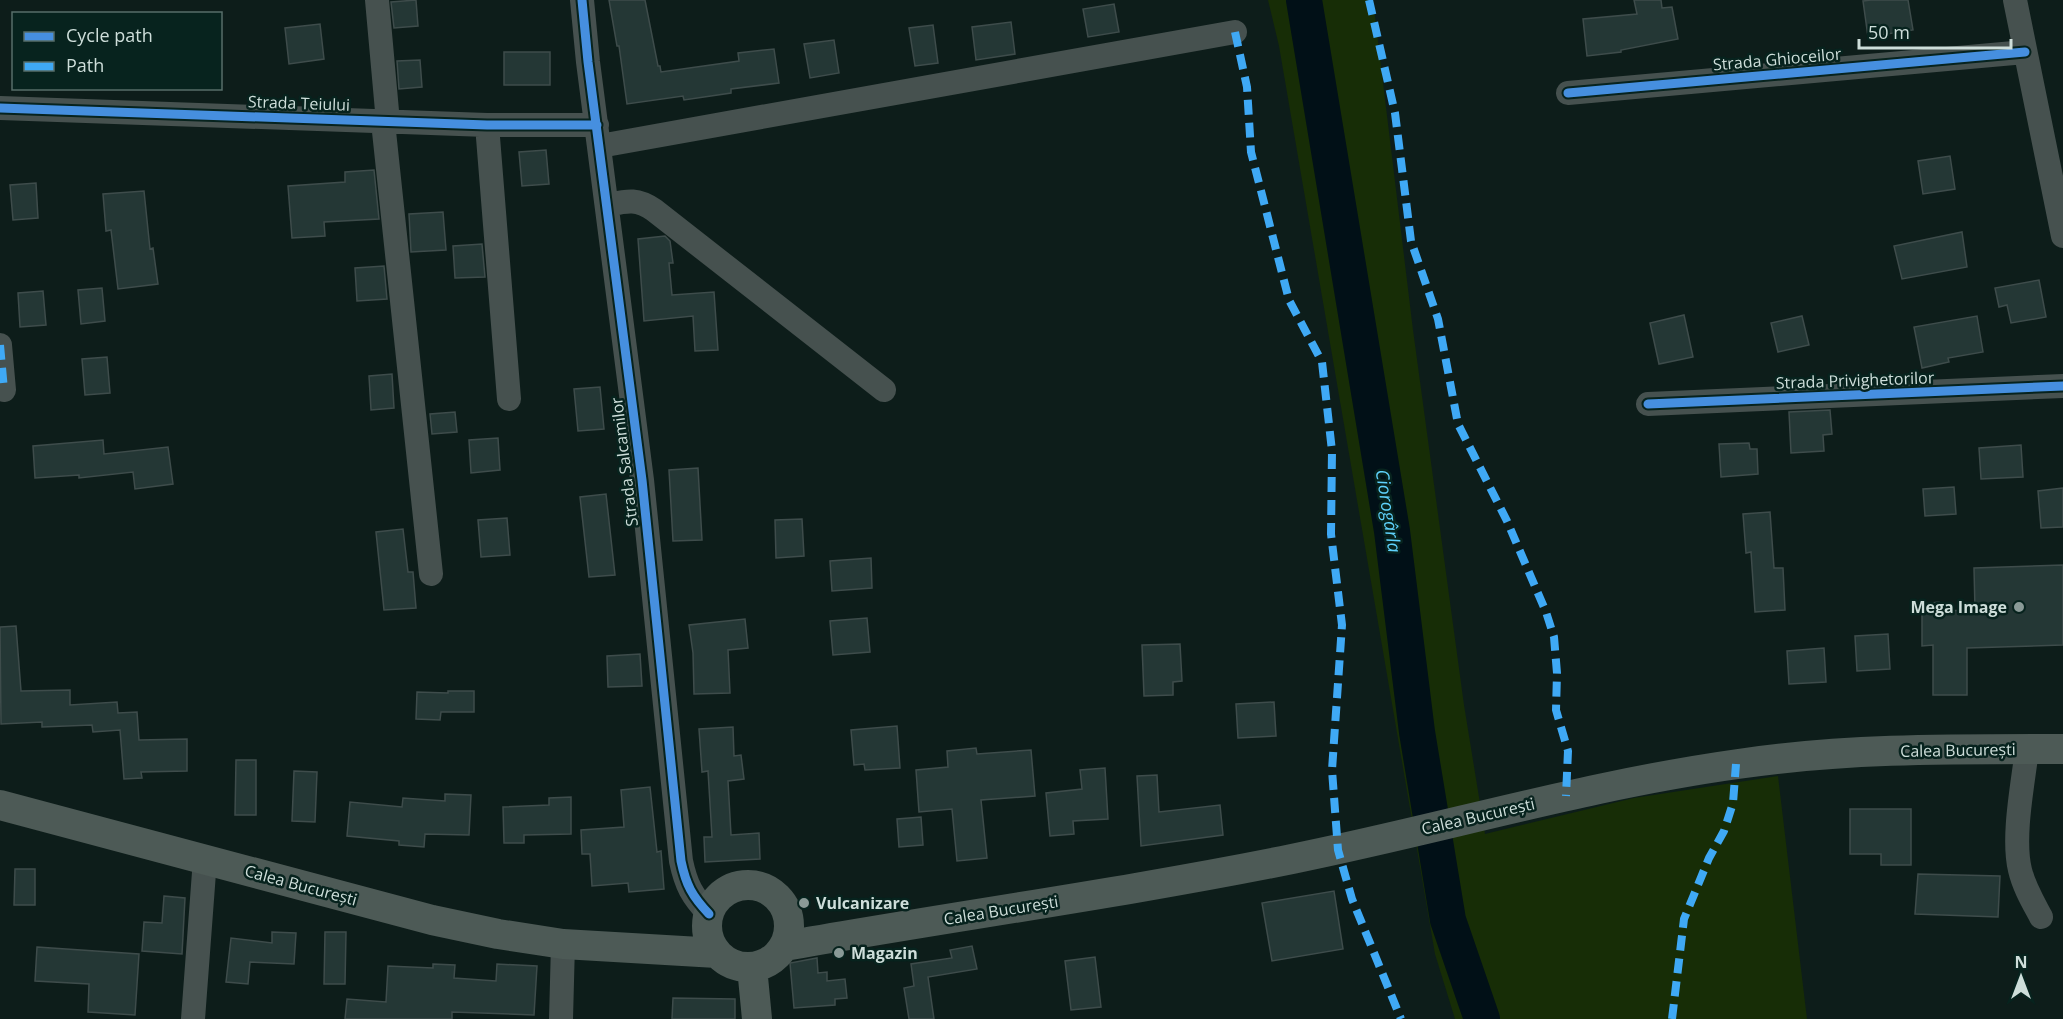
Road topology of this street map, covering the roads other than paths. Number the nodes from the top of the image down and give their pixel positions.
1 (377, 0) edge
2 (582, 0) edge
3 (2015, 0) edge
4 (1235, 32) dead end
5 (2025, 52) junction
6 (1568, 93) dead end
7 (0, 108) edge
8 (385, 122) junction
9 (487, 125) junction
10 (598, 135) junction
11 (607, 205) junction
12 (2063, 234) edge
13 (0, 345) edge
14 (2063, 386) edge
15 (4, 390) dead end
16 (884, 390) dead end
17 (509, 399) dead end
18 (1648, 404) dead end
19 (431, 574) dead end
20 (2026, 749) junction
21 (2063, 749) edge
22 (0, 805) edge
23 (205, 859) junction
24 (2041, 917) dead end
25 (708, 919) junction
26 (787, 932) junction
27 (563, 944) junction
28 (606, 946) junction
29 (717, 953) junction
30 (752, 967) junction
31 (193, 1019) edge
32 (561, 1019) edge
33 (757, 1019) edge

1 - 8 street
2 - 10 street, Strada Salcamilor
3 - 5 street
4 - 10 street, Strada Teiului
5 - 6 street, Strada Ghioceilor
5 - 12 street
7 - 8 street, Strada Teiului
8 - 9 street, Strada Teiului
8 - 19 street
9 - 10 street, Strada Teiului
9 - 17 street
10 - 11 street, Strada Salcamilor
11 - 16 street
11 - 25 street, Strada Salcamilor
13 - 15 street
14 - 18 street, Strada Privighetorilor
20 - 21 main road, Calea București
20 - 24 street
20 - 26 main road, Calea București
22 - 23 main road, Calea București
23 - 27 main road, Calea București
23 - 31 street
25 - 26 main road
25 - 28 main road, Calea București
25 - 29 main road
26 - 30 main road
27 - 28 main road, Calea București
27 - 32 street
28 - 29 main road, Calea București
29 - 30 main road
30 - 33 main road

